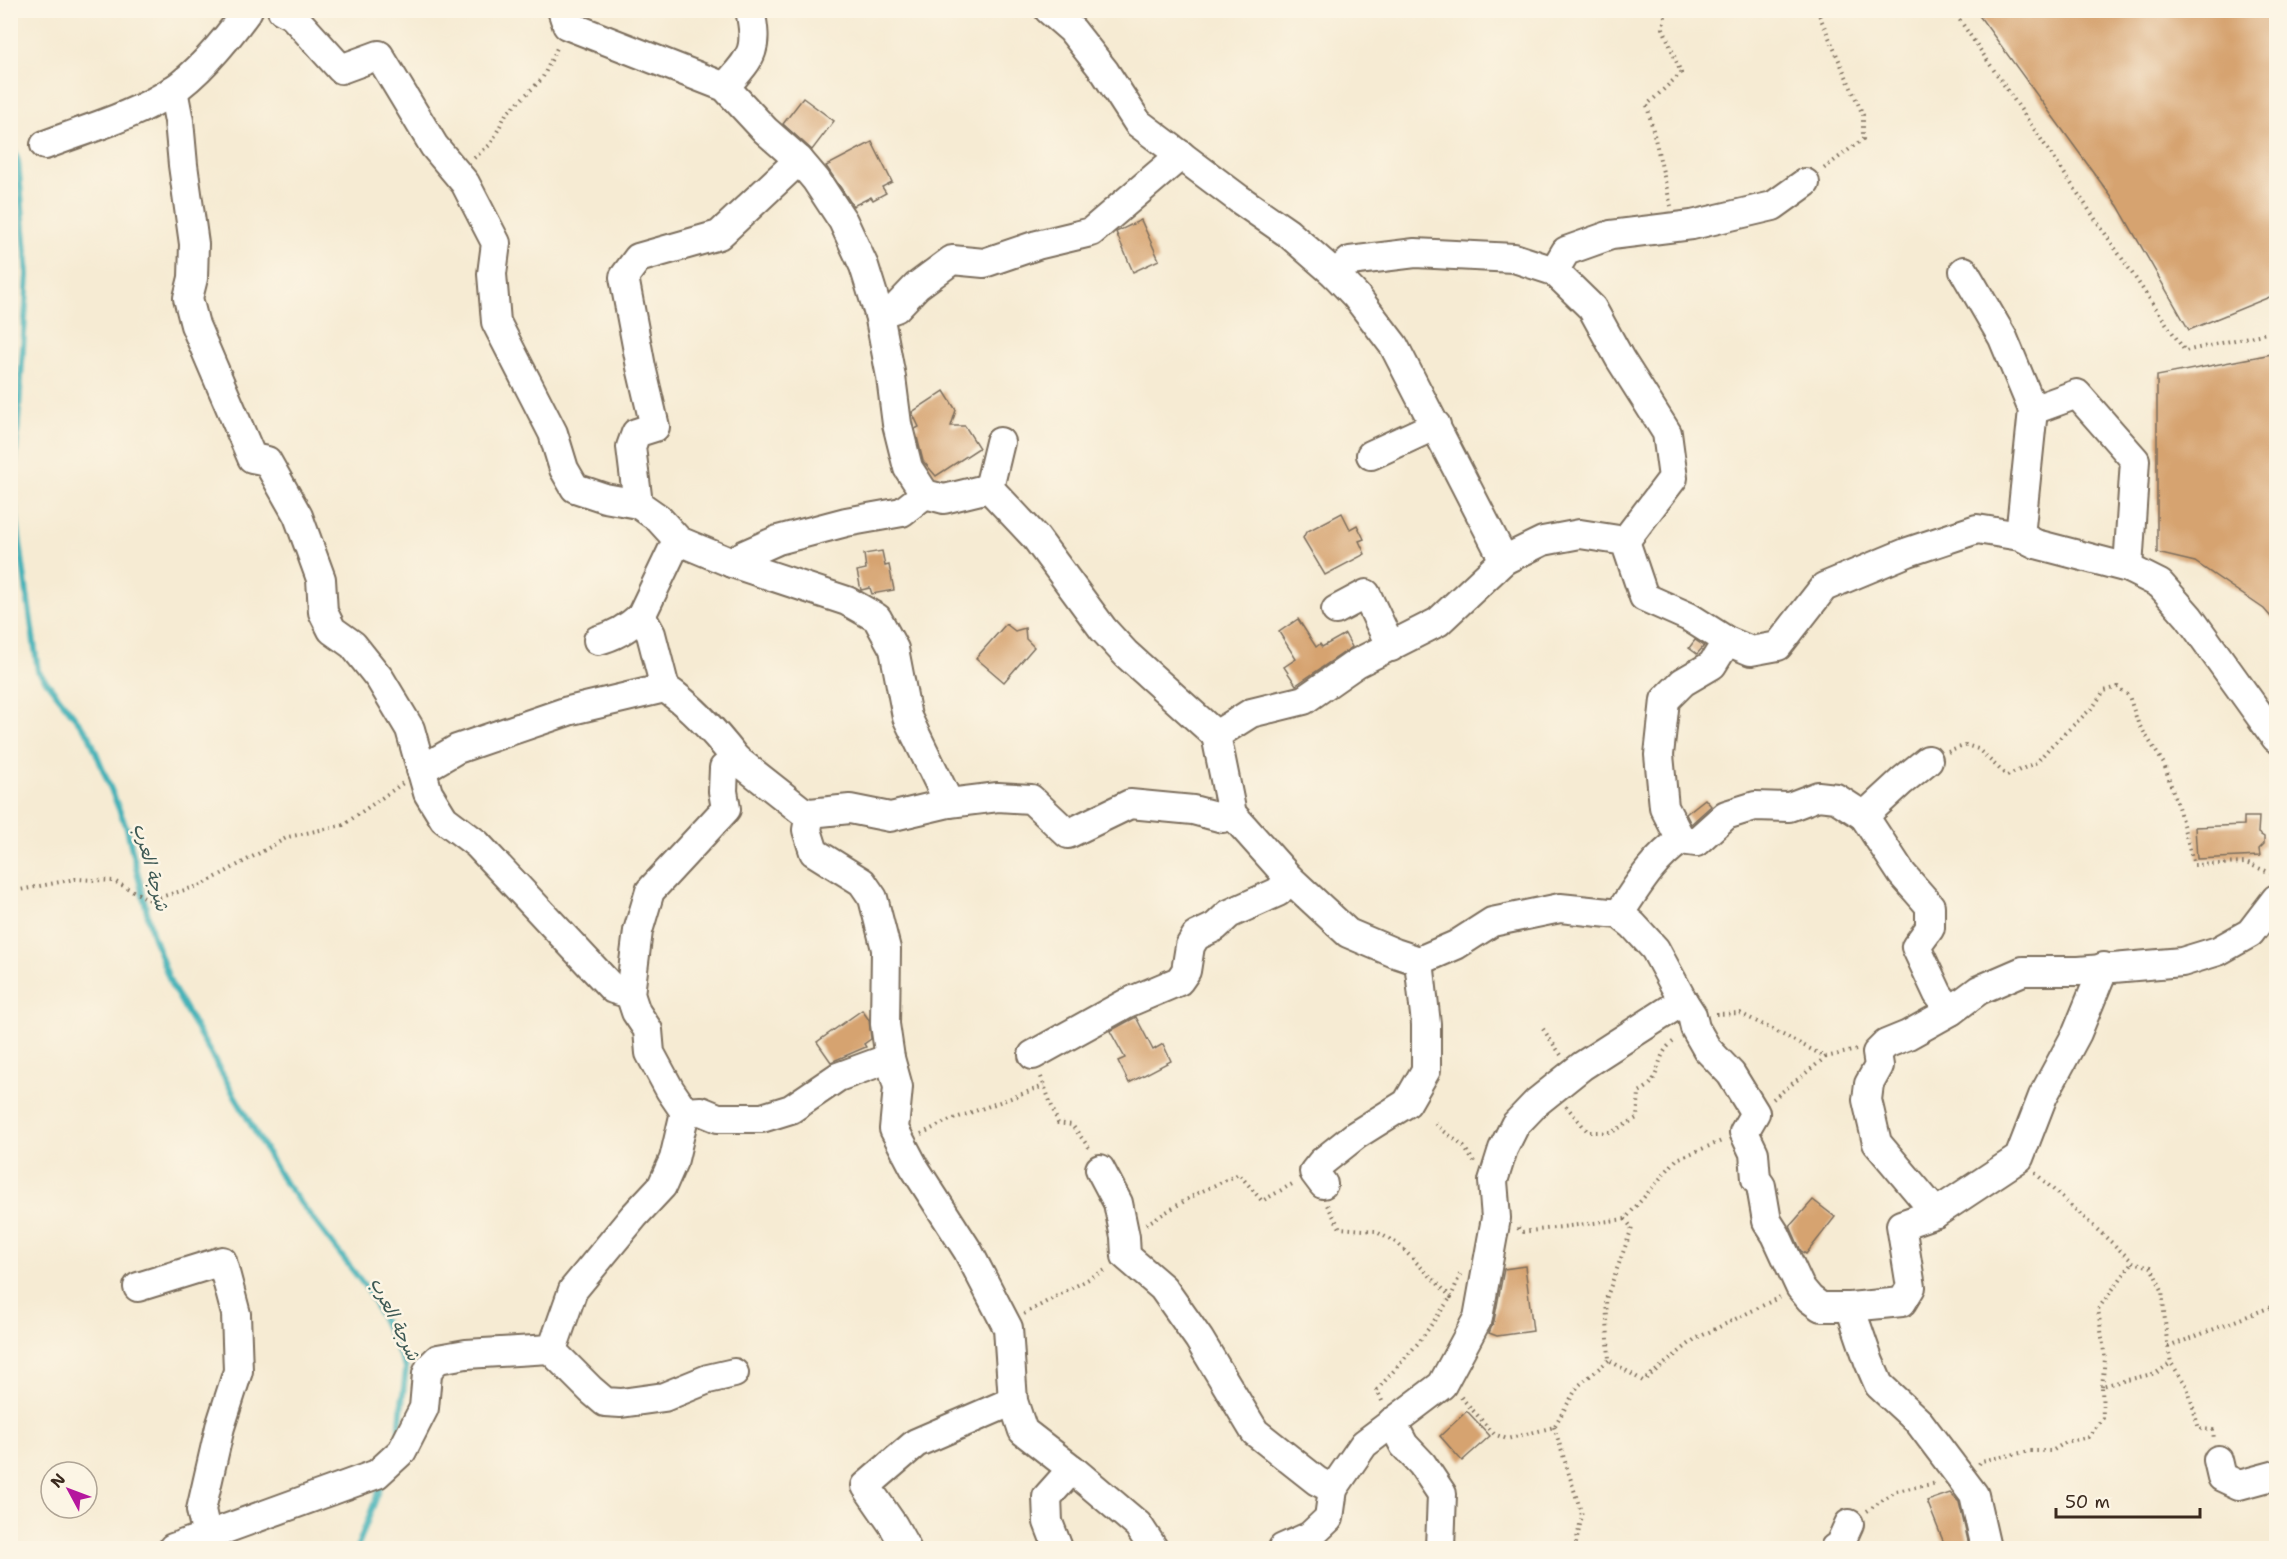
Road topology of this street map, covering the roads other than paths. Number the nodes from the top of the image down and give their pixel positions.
1 (248, 10) edge
2 (282, 10) edge
3 (750, 10) edge
4 (1049, 10) edge
5 (565, 18) edge
6 (725, 87) junction
7 (173, 90) junction
8 (45, 145) dead end
9 (1181, 155) junction
10 (799, 160) junction
11 (1805, 183) road end
12 (1554, 271) junction
13 (1964, 271) dead end
14 (1335, 274) junction
15 (879, 314) junction
16 (2033, 410) junction
17 (1436, 425) junction
18 (1000, 442) dead end
19 (1371, 455) dead end
20 (989, 488) junction
21 (925, 494) junction
22 (638, 504) junction
23 (2020, 536) junction
24 (679, 541) junction
25 (1625, 541) junction
26 (1504, 560) junction
27 (732, 563) junction
28 (2127, 568) junction
29 (1336, 610) dead end
30 (641, 616) junction
31 (598, 640) dead end
32 (1726, 641) junction
33 (1390, 647) junction
34 (665, 688) junction
35 (1216, 735) junction
36 (2277, 738) edge
37 (736, 759) junction
38 (1928, 760) road end
39 (421, 770) junction
40 (949, 803) junction
41 (810, 813) junction
42 (1232, 814) junction
43 (1864, 816) junction
44 (1681, 840) junction
45 (1290, 879) junction
46 (2277, 898) edge
47 (1619, 914) junction
48 (1419, 961) junction
49 (2104, 967) junction
50 (630, 994) junction
51 (1951, 1011) junction
52 (1690, 1015) junction
53 (1033, 1055) road end
54 (890, 1058) junction
55 (685, 1112) junction
56 (1100, 1169) road end
57 (1318, 1178) road end
58 (1936, 1213) junction
59 (138, 1287) dead end
60 (1850, 1307) junction
61 (550, 1349) junction
62 (734, 1373) dead end
63 (1013, 1401) junction
64 (1392, 1422) junction
65 (2218, 1460) road end
66 (1072, 1469) junction
67 (2277, 1475) edge
68 (1333, 1489) junction
69 (1850, 1524) road end
70 (207, 1536) junction
71 (173, 1548) edge
72 (906, 1548) edge
73 (1058, 1548) edge
74 (1153, 1548) edge
75 (1283, 1548) edge
76 (1440, 1548) edge
77 (1835, 1548) edge
78 (1986, 1548) edge

1 - 7 street
2 - 22 street
3 - 6 street
4 - 9 street
5 - 6 street
6 - 10 street
7 - 8 street
7 - 39 street
9 - 14 street
9 - 15 street
10 - 15 street
10 - 22 street
11 - 12 street
12 - 14 street
12 - 25 street
13 - 16 street
14 - 17 street
15 - 21 street
16 - 23 street
16 - 28 street
17 - 19 street
17 - 26 street
18 - 20 street
20 - 21 street
20 - 35 street
21 - 27 street
22 - 24 street
23 - 28 street
23 - 32 street
24 - 27 street
24 - 30 street
25 - 26 street
25 - 32 street
26 - 33 street
27 - 40 street
28 - 36 street
29 - 33 street
30 - 31 street
30 - 34 street
32 - 44 street
33 - 35 street
34 - 37 street
34 - 39 street
35 - 42 street
37 - 41 street
37 - 50 street
38 - 43 street
39 - 50 street
40 - 41 street
40 - 42 street
41 - 54 street
42 - 45 street
43 - 44 street
43 - 51 street
44 - 47 street
45 - 48 street
45 - 53 street
46 - 49 street
47 - 48 street
47 - 52 street
48 - 57 street
49 - 51 street
49 - 58 street
50 - 55 street
51 - 58 street
52 - 60 street
52 - 64 street
54 - 55 street
54 - 63 street
55 - 61 street
56 - 68 street
58 - 60 street
59 - 70 street
60 - 78 street
61 - 62 street
61 - 70 street
63 - 66 street
63 - 72 street
64 - 68 street
64 - 76 street
65 - 67 street
66 - 73 street
66 - 74 street
68 - 75 street
69 - 77 street
70 - 71 street

